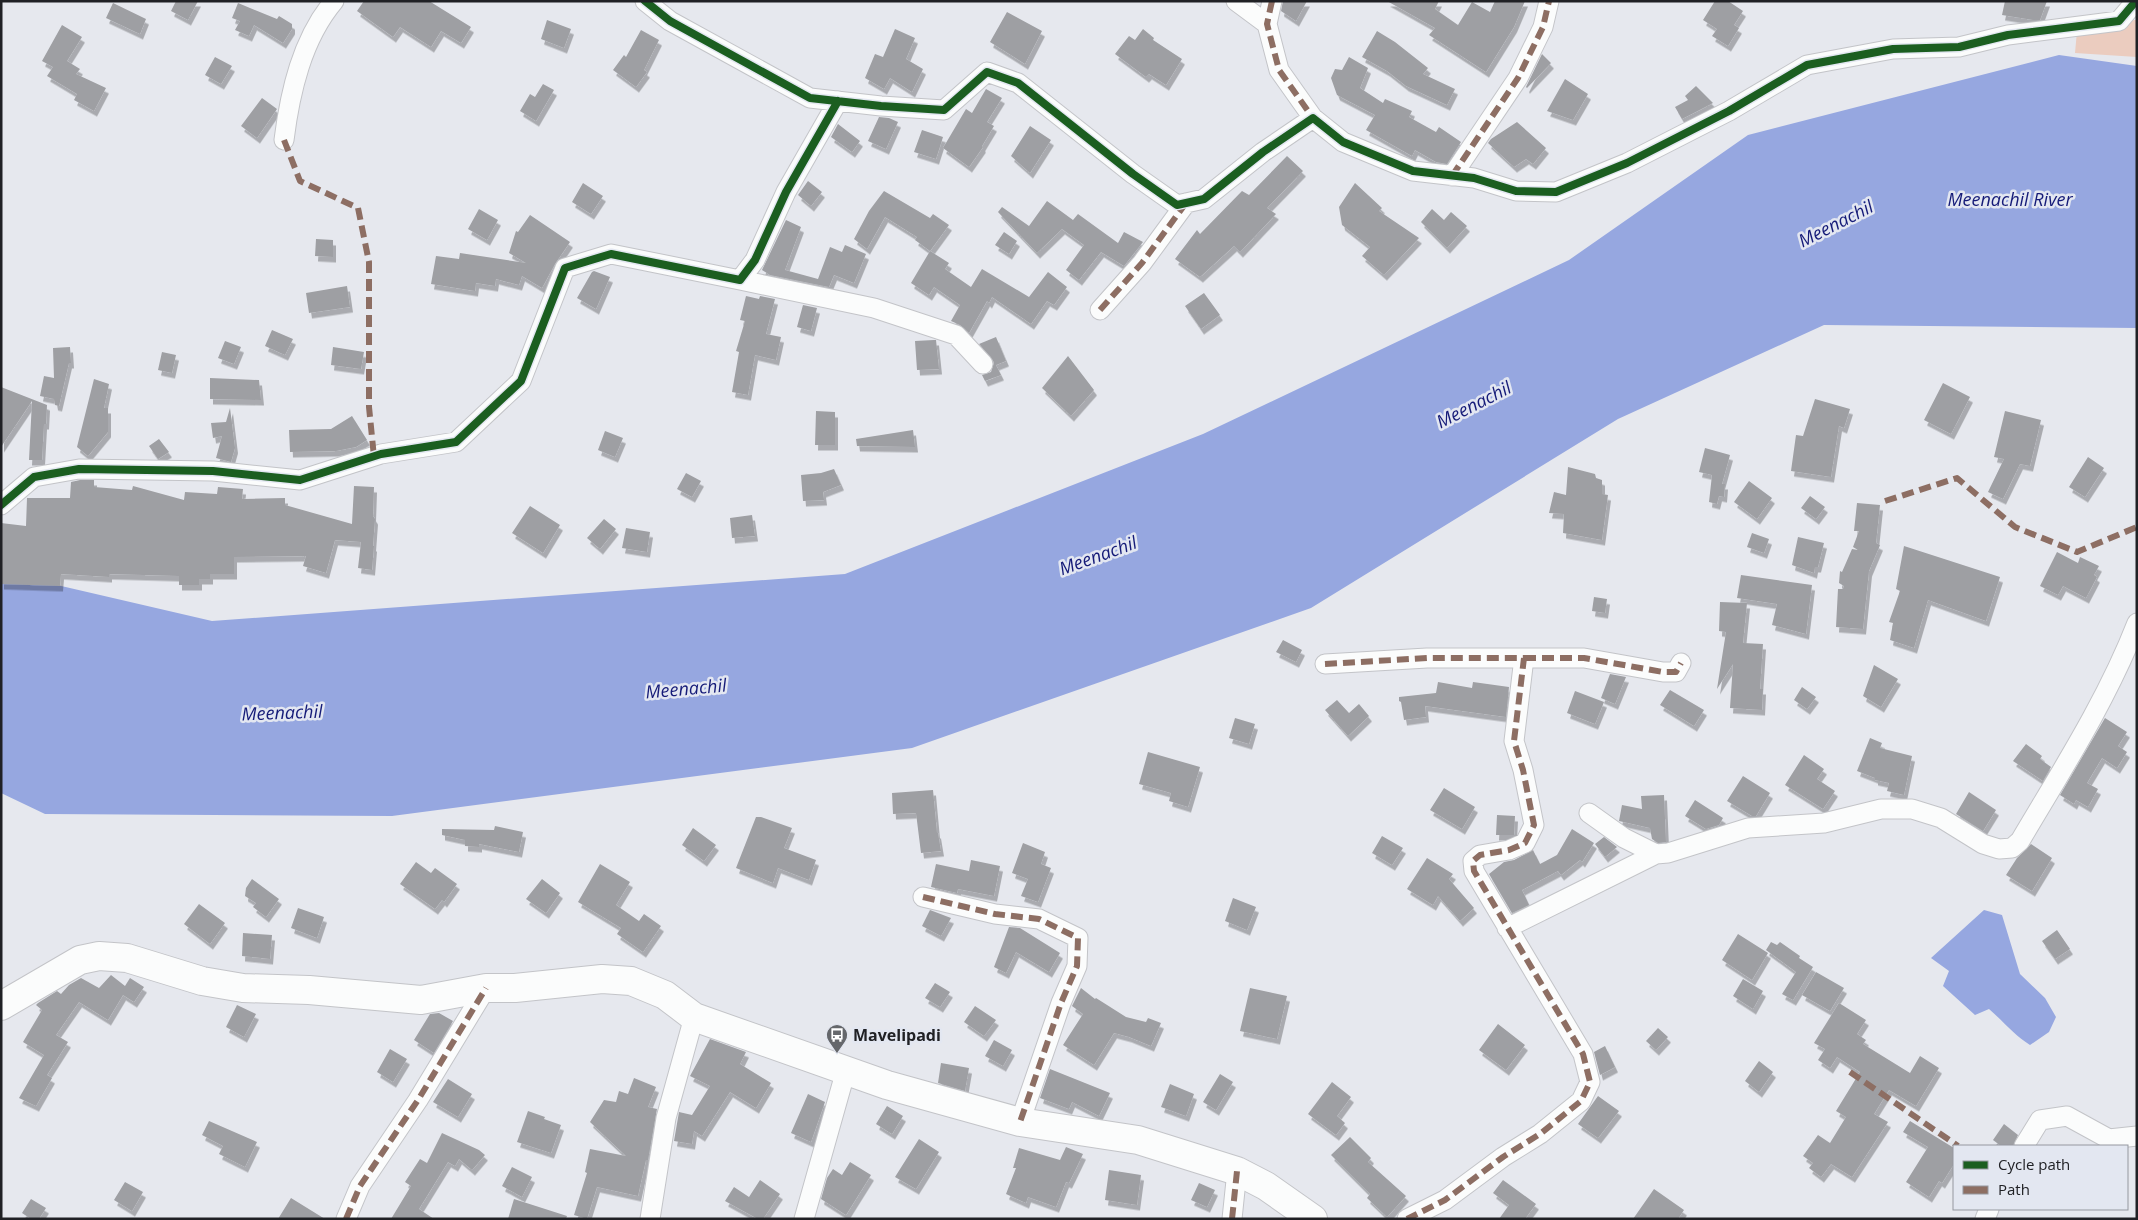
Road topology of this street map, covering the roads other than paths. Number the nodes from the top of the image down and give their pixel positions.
1 (334, 1) edge
2 (645, 1) edge
3 (1236, 1) edge
4 (1272, 1) edge
5 (1549, 1) edge
6 (2136, 1) edge
7 (1267, 24) junction
8 (838, 101) junction
9 (1313, 118) junction
10 (284, 140) dead end
11 (1452, 176) junction
12 (1186, 203) junction
13 (740, 280) junction
14 (1100, 310) dead end
15 (983, 364) dead end
16 (1, 505) edge
17 (2137, 623) edge
18 (1524, 658) junction
19 (1680, 663) dead end
20 (1325, 664) dead end
21 (1588, 813) dead end
22 (1656, 854) junction
23 (922, 897) dead end
24 (1507, 928) junction
25 (486, 988) junction
26 (1, 1006) edge
27 (694, 1018) junction
28 (846, 1070) junction
29 (1020, 1122) junction
30 (2137, 1136) edge
31 (2025, 1145) edge
32 (1237, 1171) junction
33 (346, 1219) edge
34 (650, 1219) edge
35 (804, 1219) edge
36 (1232, 1219) edge
37 (1313, 1219) edge
38 (1407, 1219) edge

1 - 10 street
2 - 8 street
3 - 7 street
4 - 7 street
5 - 11 street
6 - 11 street
7 - 9 street
8 - 12 street
8 - 13 street
9 - 11 street
9 - 12 street
12 - 14 street
13 - 15 street
13 - 16 street
17 - 22 street
18 - 19 street
18 - 20 street
18 - 24 street
21 - 22 street
22 - 24 street
23 - 29 street
24 - 38 street
25 - 26 main road
25 - 27 main road
25 - 33 street
27 - 28 main road
27 - 34 street
28 - 29 main road
28 - 35 street
29 - 32 main road
30 - 31 street
32 - 36 street
32 - 37 main road

